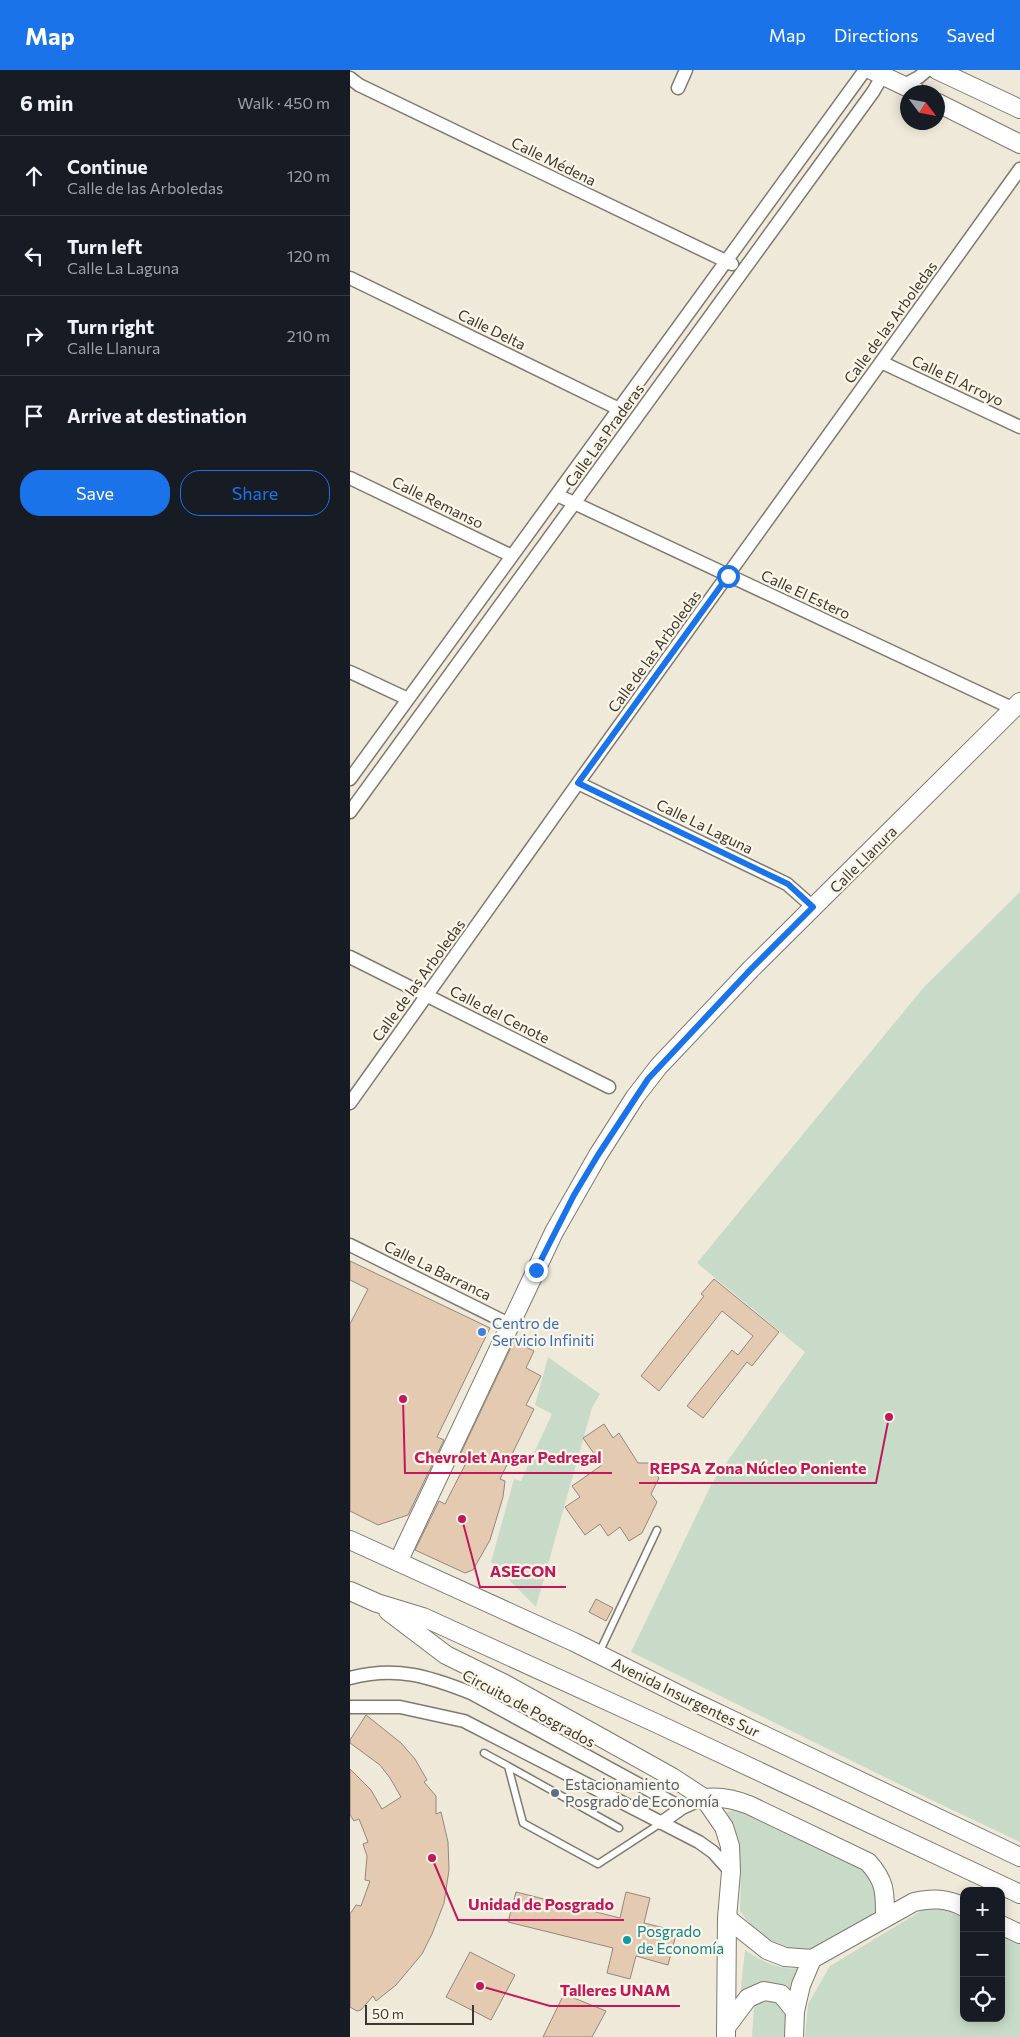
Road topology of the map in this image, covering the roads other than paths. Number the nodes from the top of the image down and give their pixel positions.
1 (686, 70) edge
2 (865, 70) edge
3 (927, 70) edge
4 (936, 70) edge
5 (350, 78) edge
6 (894, 78) edge
7 (678, 88) dead end
8 (945, 106) edge
9 (1020, 109) edge
10 (1020, 144) edge
11 (1020, 170) edge
12 (726, 262) junction
13 (744, 269) junction
14 (350, 278) edge
15 (882, 362) junction
16 (619, 409) junction
17 (1020, 427) edge
18 (350, 478) edge
19 (557, 495) junction
20 (574, 504) junction
21 (512, 556) junction
22 (728, 576) junction
23 (350, 672) edge
24 (408, 699) junction
25 (1017, 705) edge
26 (350, 779) edge
27 (578, 783) junction
28 (350, 812) edge
29 (813, 907) junction
30 (350, 956) edge
31 (427, 996) junction
32 (609, 1087) dead end
33 (350, 1103) edge
34 (350, 1245) edge
35 (512, 1325) junction
36 (657, 1530) dead end
37 (350, 1540) edge
38 (398, 1562) junction
39 (350, 1591) edge
40 (377, 1603) junction
41 (599, 1654) junction
42 (350, 1678) edge
43 (350, 1708) edge
44 (484, 1753) dead end
45 (508, 1766) junction
46 (704, 1798) junction
47 (682, 1808) junction
48 (661, 1823) junction
49 (620, 1828) dead end
50 (1020, 1857) edge
51 (731, 1872) junction
52 (1020, 1894) edge
53 (960, 1905) edge
54 (727, 1918) junction
55 (885, 1918) junction
56 (1005, 1927) edge
57 (1020, 1934) edge
58 (812, 1959) junction
59 (795, 2011) junction
60 (726, 2032) edge
61 (794, 2037) edge

1 - 7 street
2 - 12 street, Calle Las Praderas
3 - 6 street
4 - 9 street
5 - 12 street, Calle Médena
6 - 13 street, Calle Las Praderas
8 - 10 street
11 - 15 street, Calle de las Arboledas
12 - 13 street, Calle Médena
12 - 16 street, Calle Las Praderas
13 - 20 street, Calle Las Praderas
14 - 16 street, Calle Delta
15 - 17 street, Calle El Arroyo
15 - 22 street, Calle de las Arboledas
16 - 19 street, Calle Las Praderas
18 - 21 street, Calle Remanso
19 - 20 street, Calle El Estero
19 - 21 street, Calle Las Praderas
20 - 22 street, Calle El Estero
20 - 28 street, Calle Las Praderas
21 - 24 street, Calle Las Praderas
22 - 25 street, Calle El Estero
22 - 27 street, Calle de las Arboledas
23 - 24 street
24 - 26 street, Calle Las Praderas
25 - 29 street, Calle Llanura
27 - 29 street, Calle La Laguna
27 - 31 street, Calle de las Arboledas
29 - 35 street, Calle Llanura
30 - 31 street, Calle del Cenote
31 - 32 street, Calle del Cenote
31 - 33 street, Calle de las Arboledas
34 - 35 street, Calle La Barranca
35 - 38 street, Calle Llanura
36 - 41 lane
37 - 38 street, Avenida Insurgentes Sur
38 - 41 street, Avenida Insurgentes Sur
39 - 40 street
40 - 46 street
40 - 52 street
41 - 50 street, Avenida Insurgentes Sur
42 - 47 street, Circuito de Posgrados
43 - 48 street
44 - 45 lane
45 - 48 lane
45 - 49 lane
46 - 47 street
46 - 51 street
46 - 55 street
47 - 48 street
48 - 51 street
51 - 54 street
53 - 55 street
54 - 58 street
54 - 60 street
55 - 58 street
56 - 57 street
58 - 59 street
59 - 60 street
59 - 61 street

